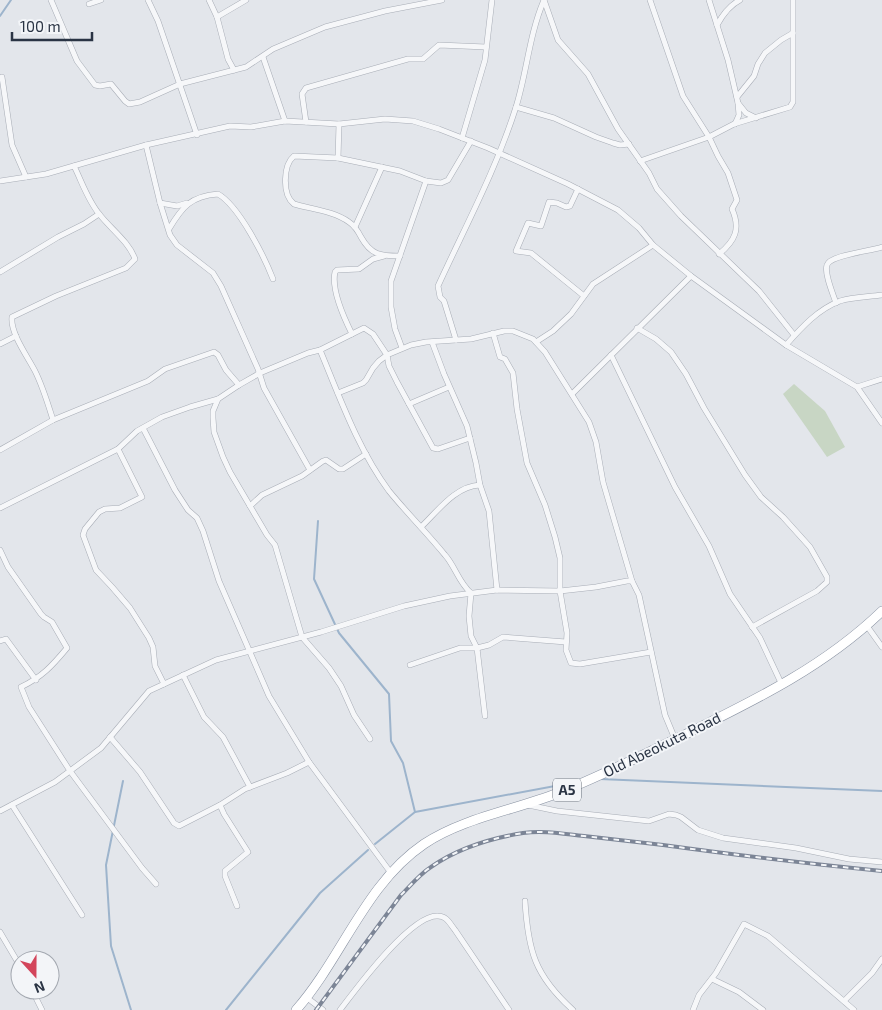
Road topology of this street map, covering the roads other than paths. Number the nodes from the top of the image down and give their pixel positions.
1 (51, 0) edge
2 (102, 0) edge
3 (148, 0) edge
4 (208, 0) edge
5 (246, 0) edge
6 (404, 0) edge
7 (442, 0) edge
8 (492, 0) edge
9 (544, 0) edge
10 (650, 0) edge
11 (708, 0) edge
12 (740, 0) edge
13 (793, 0) edge
14 (89, 4) dead end
15 (406, 6) junction
16 (216, 17) junction
17 (717, 25) junction
18 (793, 33) junction
19 (486, 47) junction
20 (263, 56) junction
21 (234, 70) junction
22 (2, 76) dead end
23 (180, 84) junction
24 (737, 100) junction
25 (516, 107) junction
26 (756, 118) junction
27 (285, 121) junction
28 (306, 122) junction
29 (338, 124) junction
30 (734, 124) junction
31 (197, 135) junction
32 (709, 137) junction
33 (462, 138) junction
34 (471, 141) junction
35 (629, 144) junction
36 (146, 146) junction
37 (499, 153) junction
38 (338, 158) junction
39 (640, 162) junction
40 (74, 166) junction
41 (382, 168) junction
42 (26, 177) junction
43 (0, 180) edge
44 (426, 181) junction
45 (578, 189) junction
46 (160, 203) junction
47 (188, 203) junction
48 (99, 214) junction
49 (355, 227) junction
50 (169, 229) junction
51 (653, 245) junction
52 (882, 247) edge
53 (719, 254) junction
54 (384, 256) junction
55 (400, 256) junction
56 (0, 272) edge
57 (691, 276) junction
58 (273, 279) dead end
59 (882, 295) edge
60 (584, 296) junction
61 (836, 303) junction
62 (637, 328) junction
63 (493, 333) junction
64 (352, 334) junction
65 (16, 336) junction
66 (794, 336) junction
67 (456, 340) junction
68 (432, 342) junction
69 (536, 342) junction
70 (0, 344) edge
71 (786, 345) junction
72 (402, 348) junction
73 (320, 350) junction
74 (387, 355) junction
75 (611, 355) junction
76 (260, 373) junction
77 (882, 379) edge
78 (239, 384) junction
79 (449, 387) junction
80 (857, 387) junction
81 (338, 393) junction
82 (572, 394) junction
83 (218, 399) junction
84 (409, 404) junction
85 (53, 420) junction
86 (882, 423) edge
87 (143, 428) junction
88 (470, 438) junction
89 (118, 449) junction
90 (0, 450) edge
91 (366, 454) junction
92 (310, 470) junction
93 (480, 485) junction
94 (250, 506) junction
95 (0, 508) edge
96 (421, 527) junction
97 (0, 550) edge
98 (632, 581) junction
99 (497, 590) junction
100 (560, 592) junction
101 (471, 593) junction
102 (882, 611) edge
103 (866, 626) junction
104 (752, 627) junction
105 (302, 637) junction
106 (0, 641) edge
107 (566, 642) junction
108 (882, 647) edge
109 (477, 648) junction
110 (248, 652) junction
111 (651, 652) junction
112 (410, 665) dead end
113 (183, 675) junction
114 (36, 680) junction
115 (164, 684) junction
116 (782, 685) junction
117 (485, 716) dead end
118 (110, 737) junction
119 (370, 739) dead end
120 (676, 739) junction
121 (309, 762) junction
122 (70, 771) junction
123 (250, 788) junction
124 (220, 804) junction
125 (12, 805) junction
126 (527, 805) junction
127 (0, 812) edge
128 (882, 862) edge
129 (391, 873) junction
130 (156, 884) dead end
131 (525, 901) dead end
132 (237, 906) dead end
133 (82, 915) dead end
134 (0, 932) edge
135 (11, 950) edge
136 (882, 959) edge
137 (712, 979) junction
138 (306, 997) junction
139 (844, 1001) junction
140 (296, 1010) edge
141 (322, 1010) edge
142 (340, 1010) edge
143 (509, 1010) edge
144 (573, 1010) edge
145 (693, 1010) edge
146 (763, 1010) edge
147 (854, 1010) edge

1 - 23 street
2 - 14 street
3 - 23 street
4 - 16 street
5 - 16 street
6 - 15 street
7 - 15 street
8 - 19 street
9 - 25 street
9 - 35 street
10 - 32 street
11 - 17 street
12 - 17 street
13 - 18 street
15 - 20 street
16 - 21 street
17 - 24 street
18 - 24 street
18 - 26 street
19 - 28 street
19 - 33 street
20 - 21 street
20 - 27 street
21 - 23 street
22 - 42 street
23 - 31 street
24 - 26 street
24 - 30 street
25 - 35 street
25 - 37 street
26 - 30 street
27 - 28 street
27 - 31 street
28 - 29 street
29 - 33 street
29 - 38 street
30 - 32 street
31 - 36 street
32 - 39 street
32 - 53 street
33 - 34 street
34 - 37 street
34 - 44 street
35 - 39 street
36 - 40 street
36 - 46 street
37 - 45 street
37 - 67 street
38 - 41 street
38 - 49 street
39 - 53 street
40 - 42 street
40 - 48 street
41 - 44 street
41 - 49 street
42 - 43 street
44 - 55 street
45 - 51 street
45 - 60 street
46 - 47 street
46 - 50 street
47 - 50 street
47 - 58 street
48 - 56 street
48 - 65 street
49 - 54 street
50 - 76 street
51 - 57 street
51 - 60 street
52 - 61 street
53 - 66 street
54 - 55 street
54 - 64 street
55 - 72 street
57 - 62 street
57 - 71 street
59 - 61 street
60 - 69 street
61 - 66 street
62 - 75 street
62 - 104 street
63 - 67 street
63 - 69 street
63 - 100 street
64 - 73 street
64 - 74 street
65 - 70 street
65 - 85 street
66 - 71 street
67 - 68 street
68 - 72 street
68 - 79 street
69 - 82 street
71 - 80 street
72 - 74 street
73 - 76 street
73 - 81 street
74 - 81 street
74 - 84 street
75 - 82 street
75 - 104 street
76 - 78 street
76 - 92 street
77 - 80 street
78 - 83 street
78 - 85 street
79 - 84 street
79 - 88 street
80 - 86 street
81 - 91 street
82 - 98 street
83 - 87 street
83 - 94 street
84 - 88 street
85 - 90 street
87 - 89 street
87 - 110 street
88 - 93 street
89 - 95 street
89 - 115 street
91 - 92 street
91 - 96 street
92 - 94 street
93 - 96 street
93 - 99 street
94 - 105 street
96 - 101 street
97 - 114 street
98 - 100 street
98 - 111 street
99 - 100 street
99 - 101 street
100 - 107 street
101 - 105 street
101 - 109 street
102 - 103 highway, Old Abeokuta Road / A5
103 - 108 street
103 - 116 highway, Old Abeokuta Road / A5
104 - 116 street
105 - 110 street
105 - 119 street
106 - 114 street
107 - 109 street
107 - 111 street
109 - 112 street
109 - 117 street
110 - 113 street
110 - 121 street
111 - 120 street
113 - 115 street
113 - 123 street
114 - 122 street
115 - 118 street
116 - 120 highway, Old Abeokuta Road / A5
118 - 122 street
118 - 124 street
120 - 126 highway, Old Abeokuta Road / A5
121 - 123 street
121 - 129 street
122 - 125 street
122 - 130 street
123 - 124 street
124 - 132 street
125 - 127 street
125 - 133 street
126 - 128 street
126 - 129 highway, Old Abeokuta Road / A5
129 - 138 highway, Old Abeokuta Road / A5
131 - 144 street
134 - 135 street
136 - 139 street
137 - 139 street
137 - 145 street
137 - 146 street
138 - 140 highway, Old Abeokuta Road / A5
138 - 141 street
139 - 147 street
142 - 143 street

